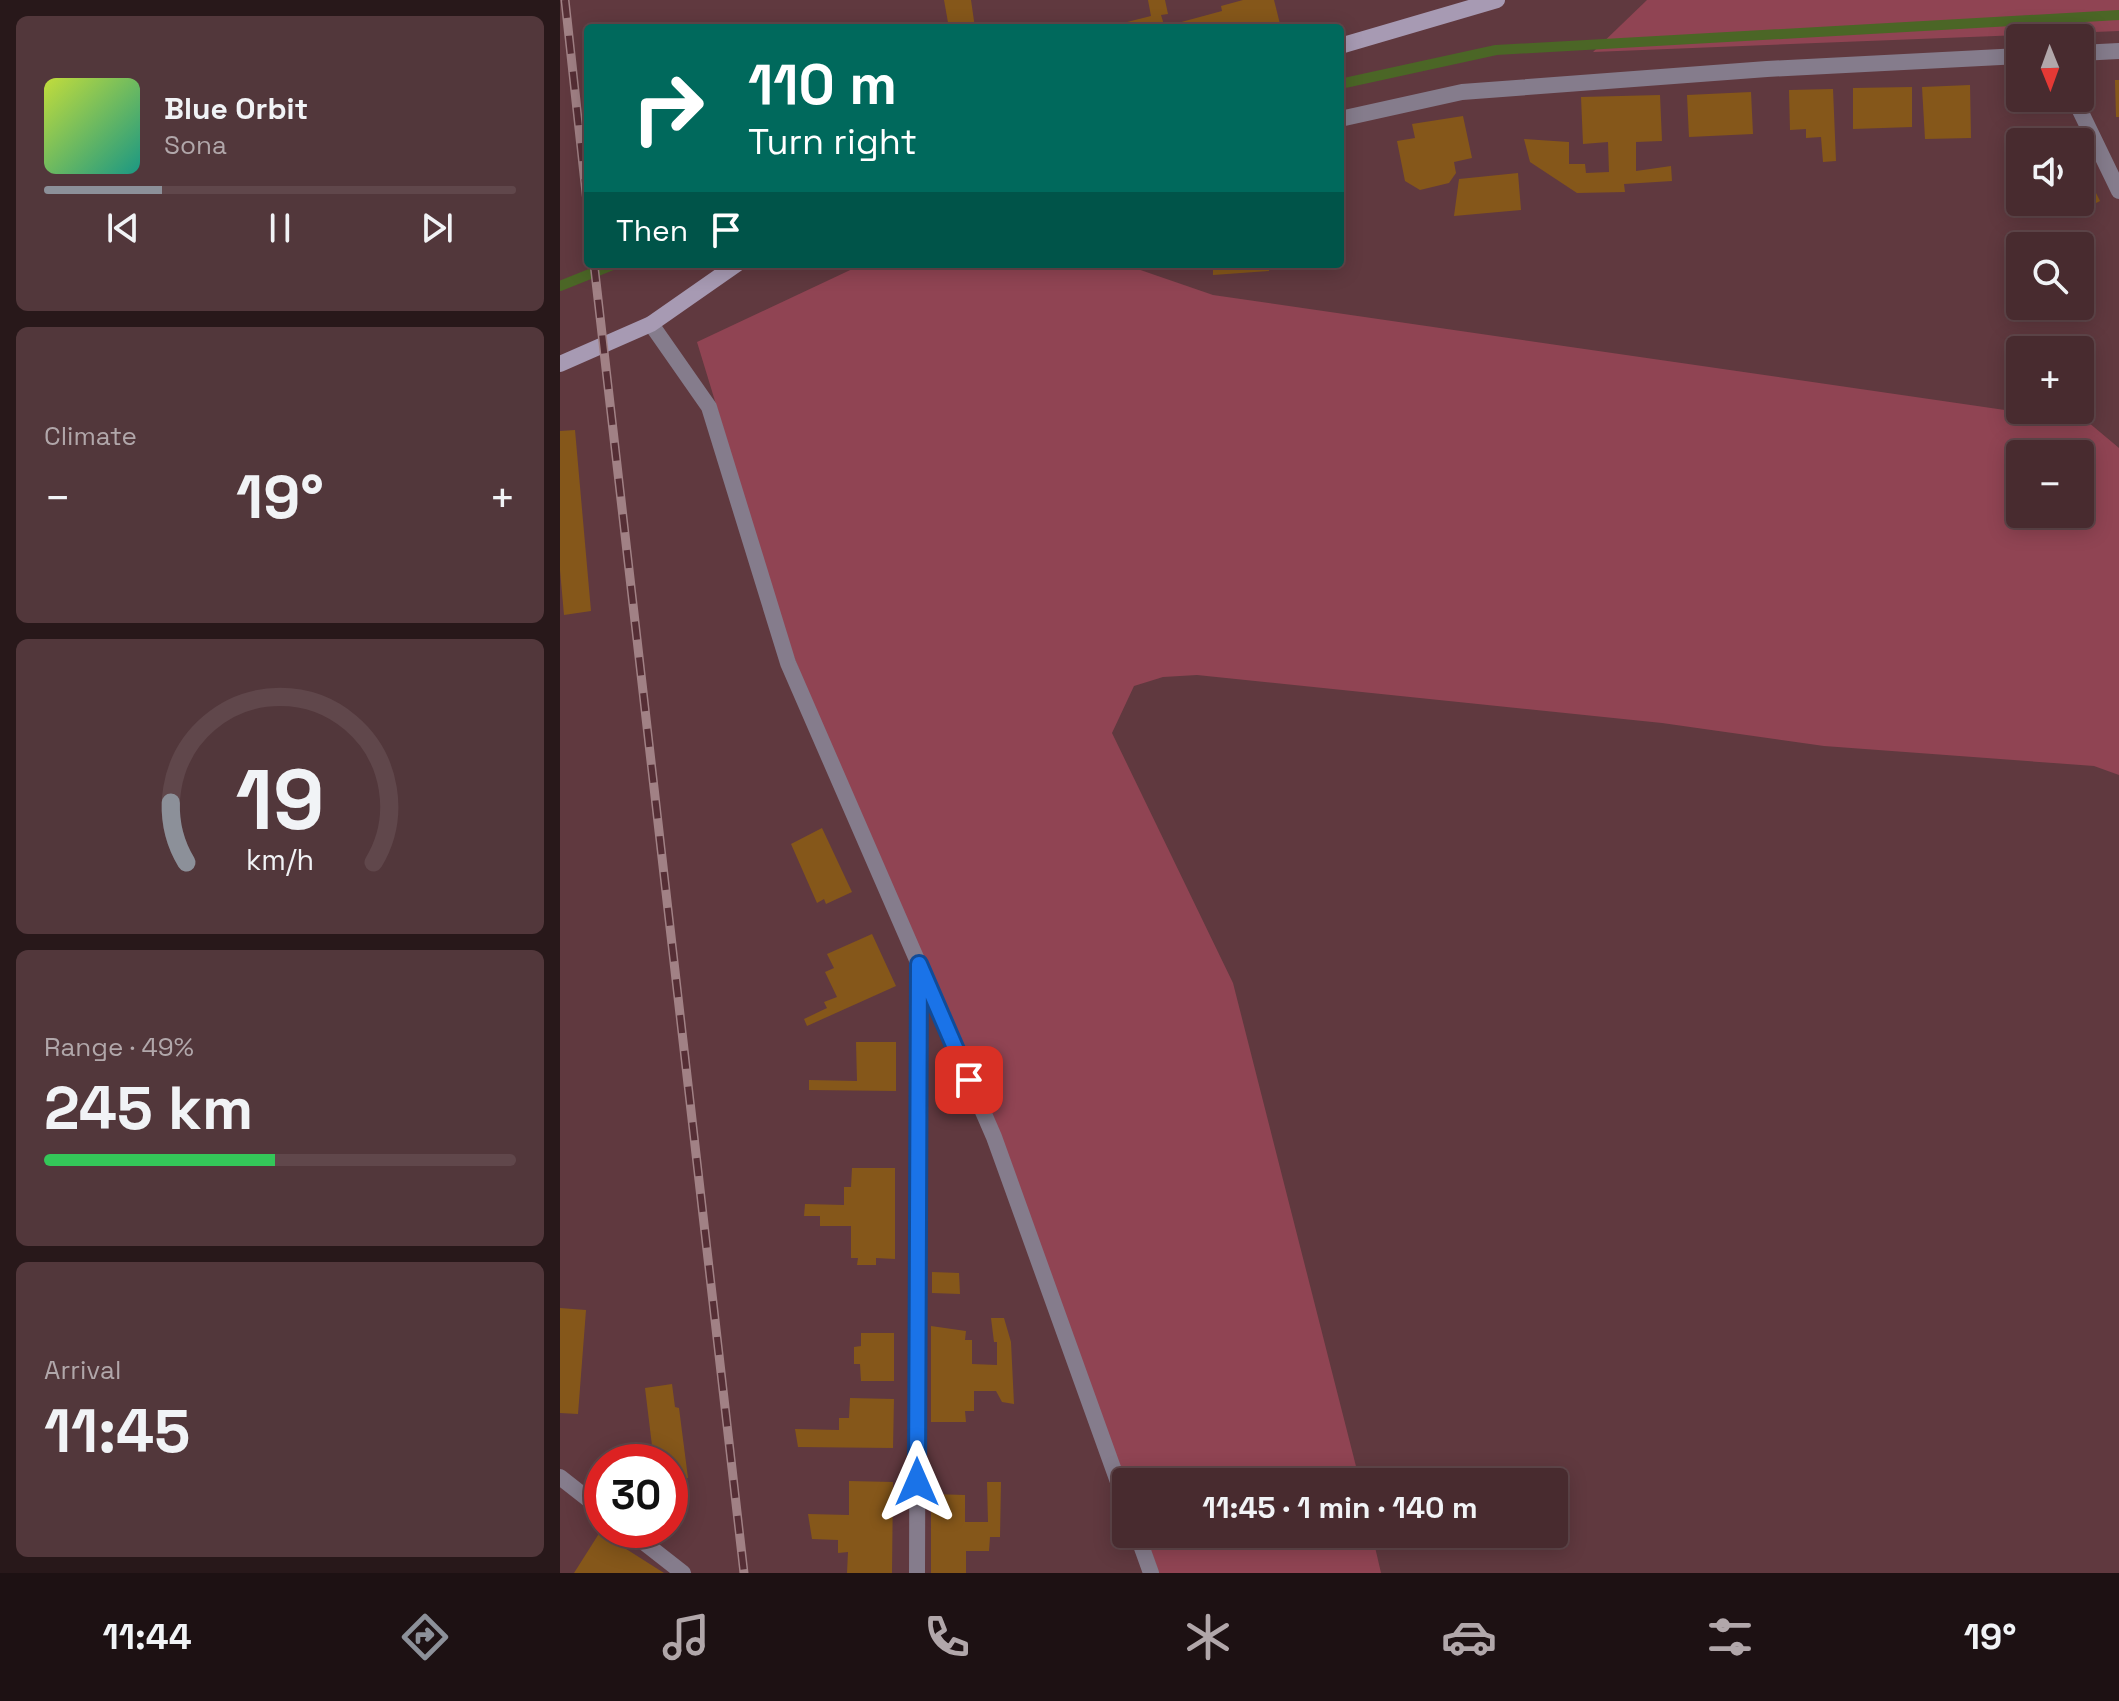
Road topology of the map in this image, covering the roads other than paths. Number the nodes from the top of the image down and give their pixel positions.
1 (1497, 0) edge
2 (1344, 45) edge
3 (2119, 51) edge
4 (2094, 52) edge
5 (2006, 57) edge
6 (2081, 112) edge
7 (1344, 118) edge
8 (2119, 191) edge
9 (731, 268) edge
10 (651, 324) junction
11 (560, 364) edge
12 (919, 964) junction
13 (1113, 1468) edge
14 (560, 1477) edge
15 (584, 1496) edge
16 (651, 1548) edge
17 (1142, 1548) edge
18 (683, 1573) edge
19 (917, 1573) edge
20 (1151, 1573) edge

1 - 2 main road
3 - 4 street
5 - 7 street
6 - 8 street
9 - 10 main road
10 - 11 main road
10 - 12 street
12 - 13 street
12 - 19 street
14 - 15 street
16 - 18 street
17 - 20 street

